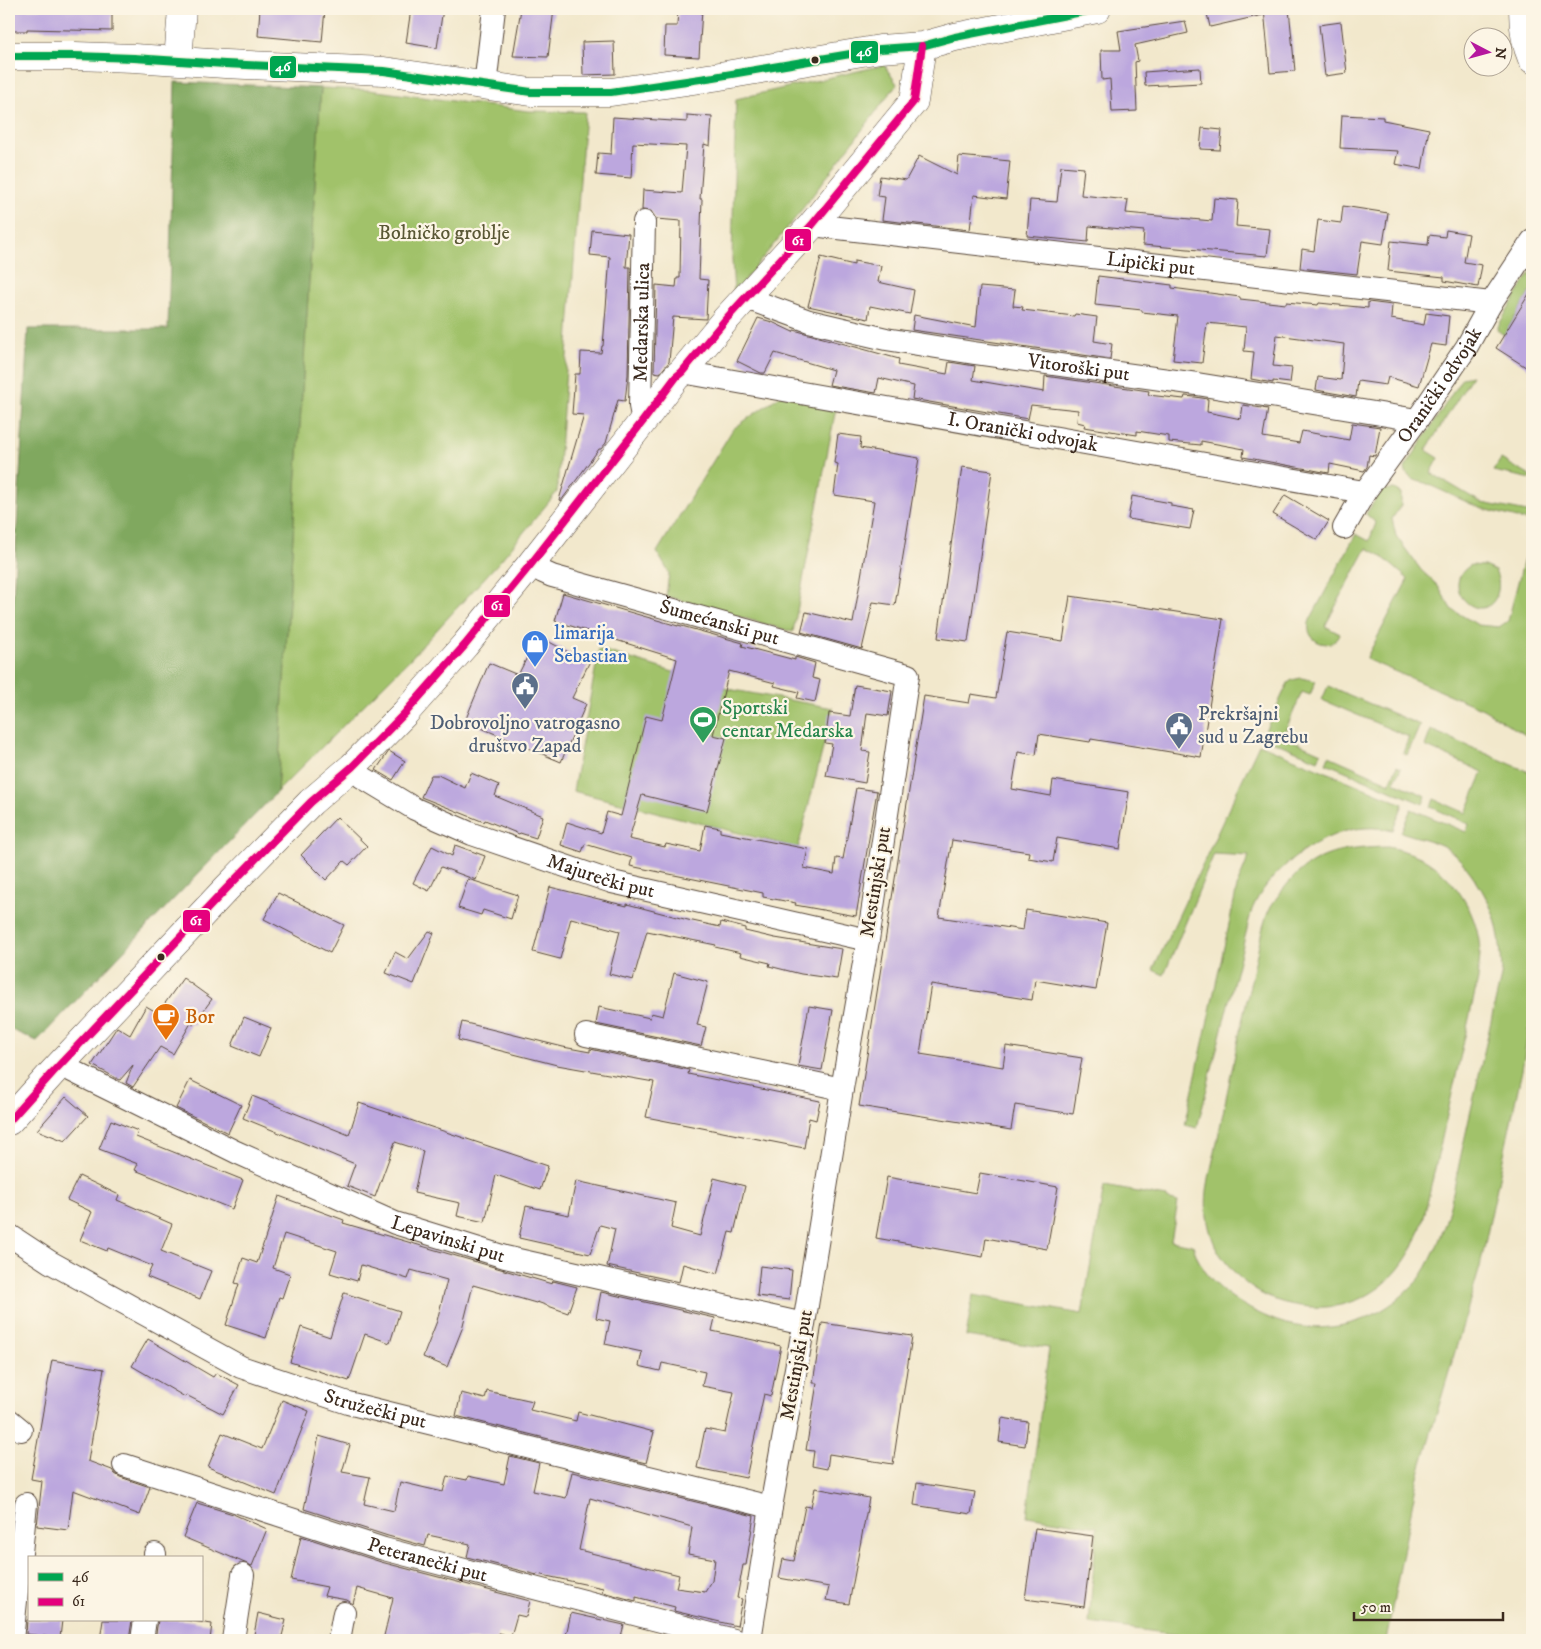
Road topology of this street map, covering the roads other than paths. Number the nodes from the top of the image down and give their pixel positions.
1 (182, 9) edge
2 (494, 9) edge
3 (1097, 9) edge
4 (1523, 9) edge
5 (922, 46) junction
6 (9, 56) edge
7 (1532, 59) edge
8 (178, 61) junction
9 (484, 86) junction
10 (644, 222) dead end
11 (812, 225) junction
12 (1532, 241) edge
13 (746, 298) junction
14 (1490, 303) junction
15 (682, 372) junction
16 (1417, 420) junction
17 (643, 421) junction
18 (1364, 493) junction
19 (1344, 528) dead end
20 (531, 564) junction
21 (908, 676) joint
22 (352, 767) junction
23 (868, 940) junction
24 (586, 1035) dead end
25 (60, 1065) junction
26 (842, 1089) junction
27 (9, 1121) edge
28 (9, 1235) edge
29 (804, 1324) junction
30 (124, 1465) dead end
31 (26, 1504) dead end
32 (771, 1508) junction
33 (243, 1576) dead end
34 (344, 1613) dead end
35 (145, 1622) edge
36 (12, 1640) edge
37 (142, 1640) edge
38 (233, 1640) edge
39 (339, 1640) edge
40 (734, 1640) edge
41 (750, 1640) edge

1 - 8 street
2 - 9 street
3 - 5 street
4 - 7 street
5 - 9 street
5 - 11 street, Medarska ulica
6 - 8 street
8 - 9 street
10 - 17 street, Medarska ulica
11 - 13 street, Medarska ulica
11 - 14 street, Lipički put
12 - 14 street, Oranički odvojak
13 - 15 street, Medarska ulica
13 - 16 street, Vitoroški put
14 - 16 street, Oranički odvojak
15 - 17 street, Medarska ulica
15 - 18 street, I. Oranički odvojak
16 - 18 street, Oranički odvojak
17 - 20 street, Medarska ulica
18 - 19 street, Oranički odvojak
20 - 21 street, Šumećanski put
20 - 22 street, Medarska ulica
21 - 23 street, Mestinjski put
22 - 23 street, Majurečki put
22 - 25 street, Medarska ulica
23 - 26 street, Mestinjski put
24 - 26 street
25 - 27 street, Medarska ulica
25 - 29 street, Lepavinski put
26 - 29 street, Mestinjski put
28 - 32 street, Stružečki put
29 - 32 street, Mestinjski put
30 - 40 street, Peteranečki put
31 - 36 street
32 - 41 street, Mestinjski put
33 - 38 street
34 - 39 street
35 - 37 street

